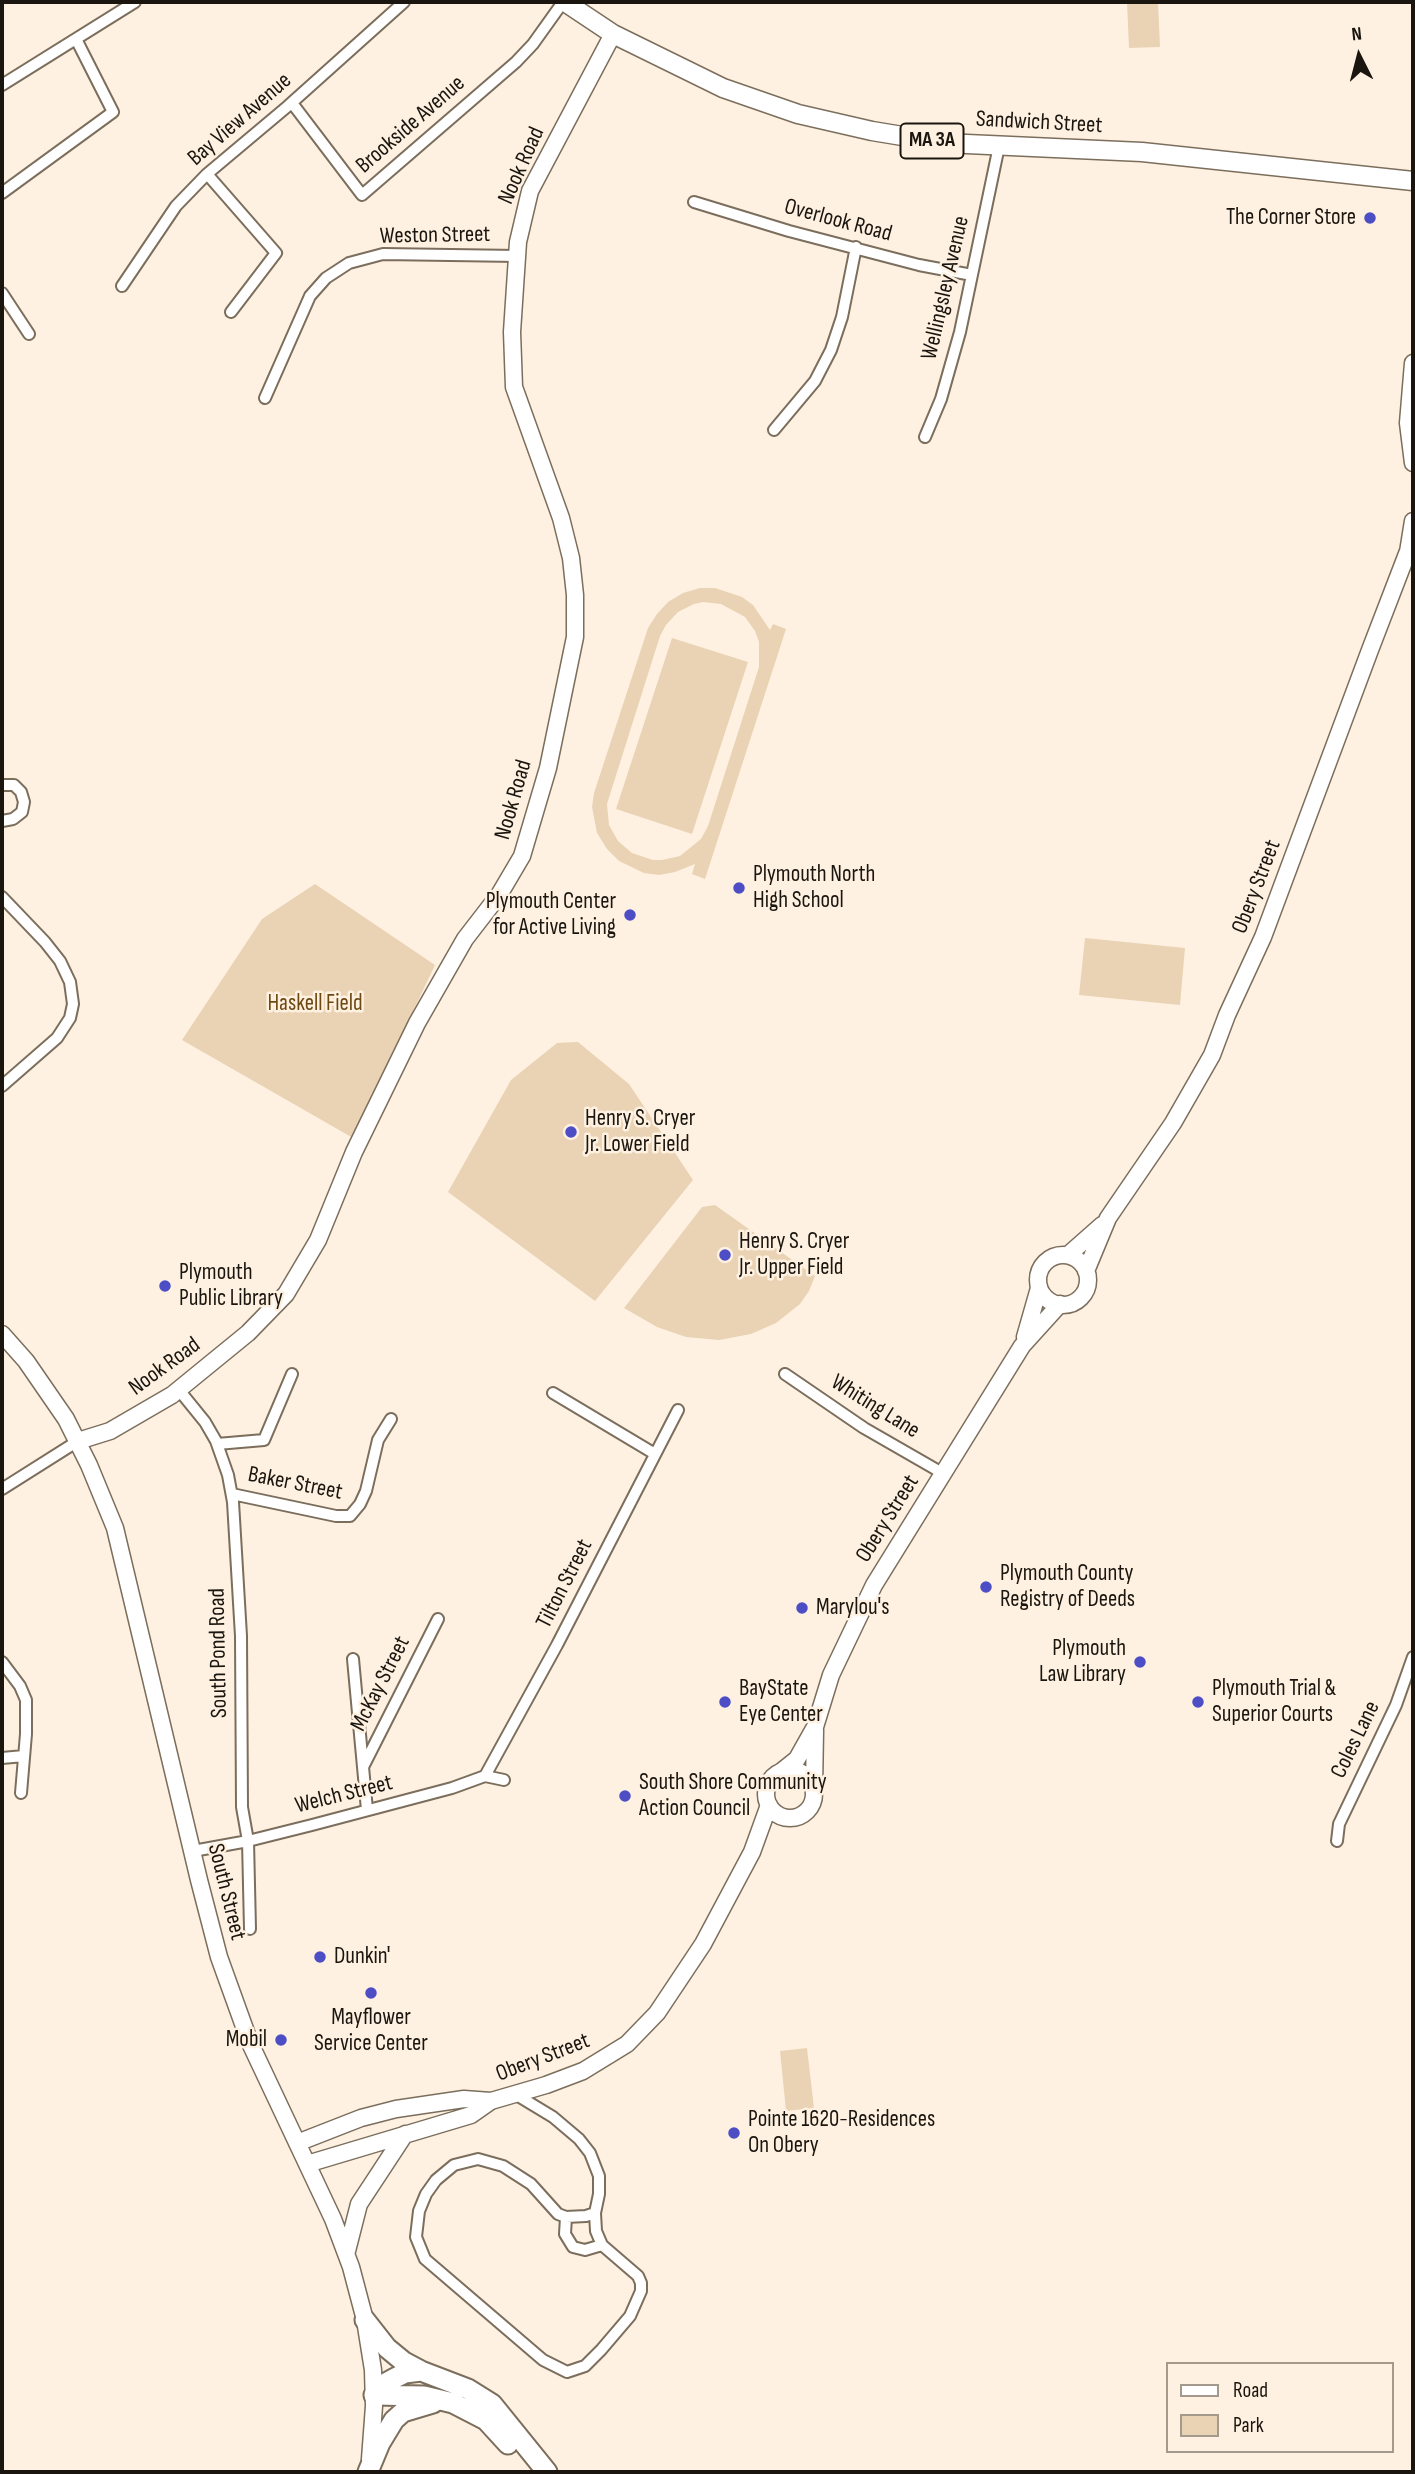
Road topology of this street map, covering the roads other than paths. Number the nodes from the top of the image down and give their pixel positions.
1 (135, 2) edge
2 (404, 2) edge
3 (564, 2) edge
4 (613, 34) junction
5 (76, 39) junction
6 (2, 85) edge
7 (292, 103) junction
8 (999, 146) junction
9 (207, 174) junction
10 (1413, 181) edge
11 (2, 193) edge
12 (694, 202) dead end
13 (856, 247) junction
14 (518, 256) junction
15 (972, 275) junction
16 (122, 286) dead end
17 (2, 293) edge
18 (231, 312) dead end
19 (29, 334) dead end
20 (1413, 363) edge
21 (265, 398) dead end
22 (774, 430) dead end
23 (925, 437) dead end
24 (1413, 463) edge
25 (1413, 521) edge
26 (1410, 547) edge
27 (2, 785) edge
28 (2, 821) edge
29 (2, 897) edge
30 (2, 1086) edge
31 (1108, 1218) junction
32 (1068, 1255) junction
33 (1086, 1271) junction
34 (1040, 1288) junction
35 (1060, 1304) junction
36 (2, 1334) edge
37 (1022, 1346) junction
38 (292, 1374) dead end
39 (785, 1374) dead end
40 (179, 1390) junction
41 (553, 1393) dead end
42 (678, 1410) dead end
43 (391, 1419) dead end
44 (78, 1441) junction
45 (217, 1444) junction
46 (655, 1454) junction
47 (944, 1474) junction
48 (2, 1489) edge
49 (232, 1494) junction
50 (438, 1619) dead end
51 (1413, 1657) edge
52 (352, 1659) dead end
53 (2, 1662) edge
54 (815, 1727) junction
55 (24, 1756) junction
56 (2, 1758) edge
57 (363, 1767) junction
58 (782, 1771) junction
59 (485, 1776) junction
60 (504, 1780) dead end
61 (814, 1789) junction
62 (22, 1793) dead end
63 (769, 1805) junction
64 (367, 1810) junction
65 (787, 1818) junction
66 (248, 1841) junction
67 (1337, 1841) dead end
68 (193, 1851) junction
69 (752, 1852) junction
70 (250, 1929) dead end
71 (515, 2095) junction
72 (491, 2102) junction
73 (405, 2134) junction
74 (297, 2143) junction
75 (307, 2164) junction
76 (595, 2213) junction
77 (566, 2217) junction
78 (602, 2245) junction
79 (347, 2253) junction
80 (365, 2320) junction
81 (421, 2371) junction
82 (374, 2395) junction
83 (448, 2402) junction
84 (368, 2472) edge
85 (530, 2472) edge
86 (547, 2472) edge

1 - 5 street
2 - 7 street, Bay View Avenue
3 - 4 main road, Sandwich Street / MA 3A
3 - 7 street, Brookside Avenue
4 - 8 main road, Sandwich Street / MA 3A
4 - 14 main road, Nook Road
5 - 6 street
5 - 11 street
7 - 9 street, Bay View Avenue
8 - 10 main road, Sandwich Street / MA 3A
8 - 15 street, Wellingsley Avenue
9 - 16 street, Bay View Avenue
9 - 18 street
12 - 13 street, Overlook Road
13 - 15 street, Overlook Road
13 - 22 street
14 - 21 street, Weston Street
14 - 40 main road, Nook Road
15 - 23 street, Wellingsley Avenue
17 - 19 street
20 - 24 main road
25 - 26 main road, Obery Street
26 - 31 main road, Obery Street
27 - 28 street
29 - 30 street
31 - 32 main road, Obery Street
31 - 33 main road, Obery Street
32 - 33 main road
32 - 34 main road, Obery Street
33 - 35 main road, Obery Street
34 - 35 main road
34 - 37 main road, Obery Street
35 - 37 main road, Obery Street
36 - 44 main road, South Street
37 - 47 main road, Obery Street
38 - 45 street
39 - 47 street, Whiting Lane
40 - 44 main road, Nook Road
40 - 45 street, South Pond Road
41 - 46 street
42 - 46 street, Tilton Street
43 - 49 street, Baker Street
44 - 48 street
44 - 68 main road, South Street
45 - 49 street, South Pond Road
46 - 59 street, Tilton Street
47 - 54 main road, Obery Street
49 - 66 street, South Pond Road
50 - 57 street, McKay Street
51 - 67 street, Coles Lane
52 - 57 street
53 - 55 street
54 - 58 main road, Obery Street
54 - 61 main road, Obery Street
55 - 56 street
55 - 62 street
57 - 64 street
58 - 61 main road
58 - 63 main road, Obery Street
59 - 60 street
59 - 64 street, Welch Street
61 - 65 main road, Obery Street
63 - 65 main road
63 - 69 main road, Obery Street
64 - 66 street, Welch Street
65 - 69 main road, Obery Street
66 - 68 street, Welch Street
66 - 70 street, South Pond Road
68 - 74 main road, South Street
69 - 71 main road, Obery Street
71 - 72 main road, Obery Street
71 - 76 street
72 - 73 main road, Obery Street
72 - 74 main road, Obery Street
73 - 75 main road, Obery Street
73 - 79 main road
74 - 75 main road, South Street
75 - 79 main road, South Street
76 - 77 street
76 - 78 street
77 - 78 street
77 - 78 street
79 - 80 main road, South Street
80 - 81 highway
80 - 82 main road, South Street
81 - 82 highway
81 - 86 highway
82 - 83 highway
82 - 84 main road, South Street
83 - 84 highway
83 - 85 highway

